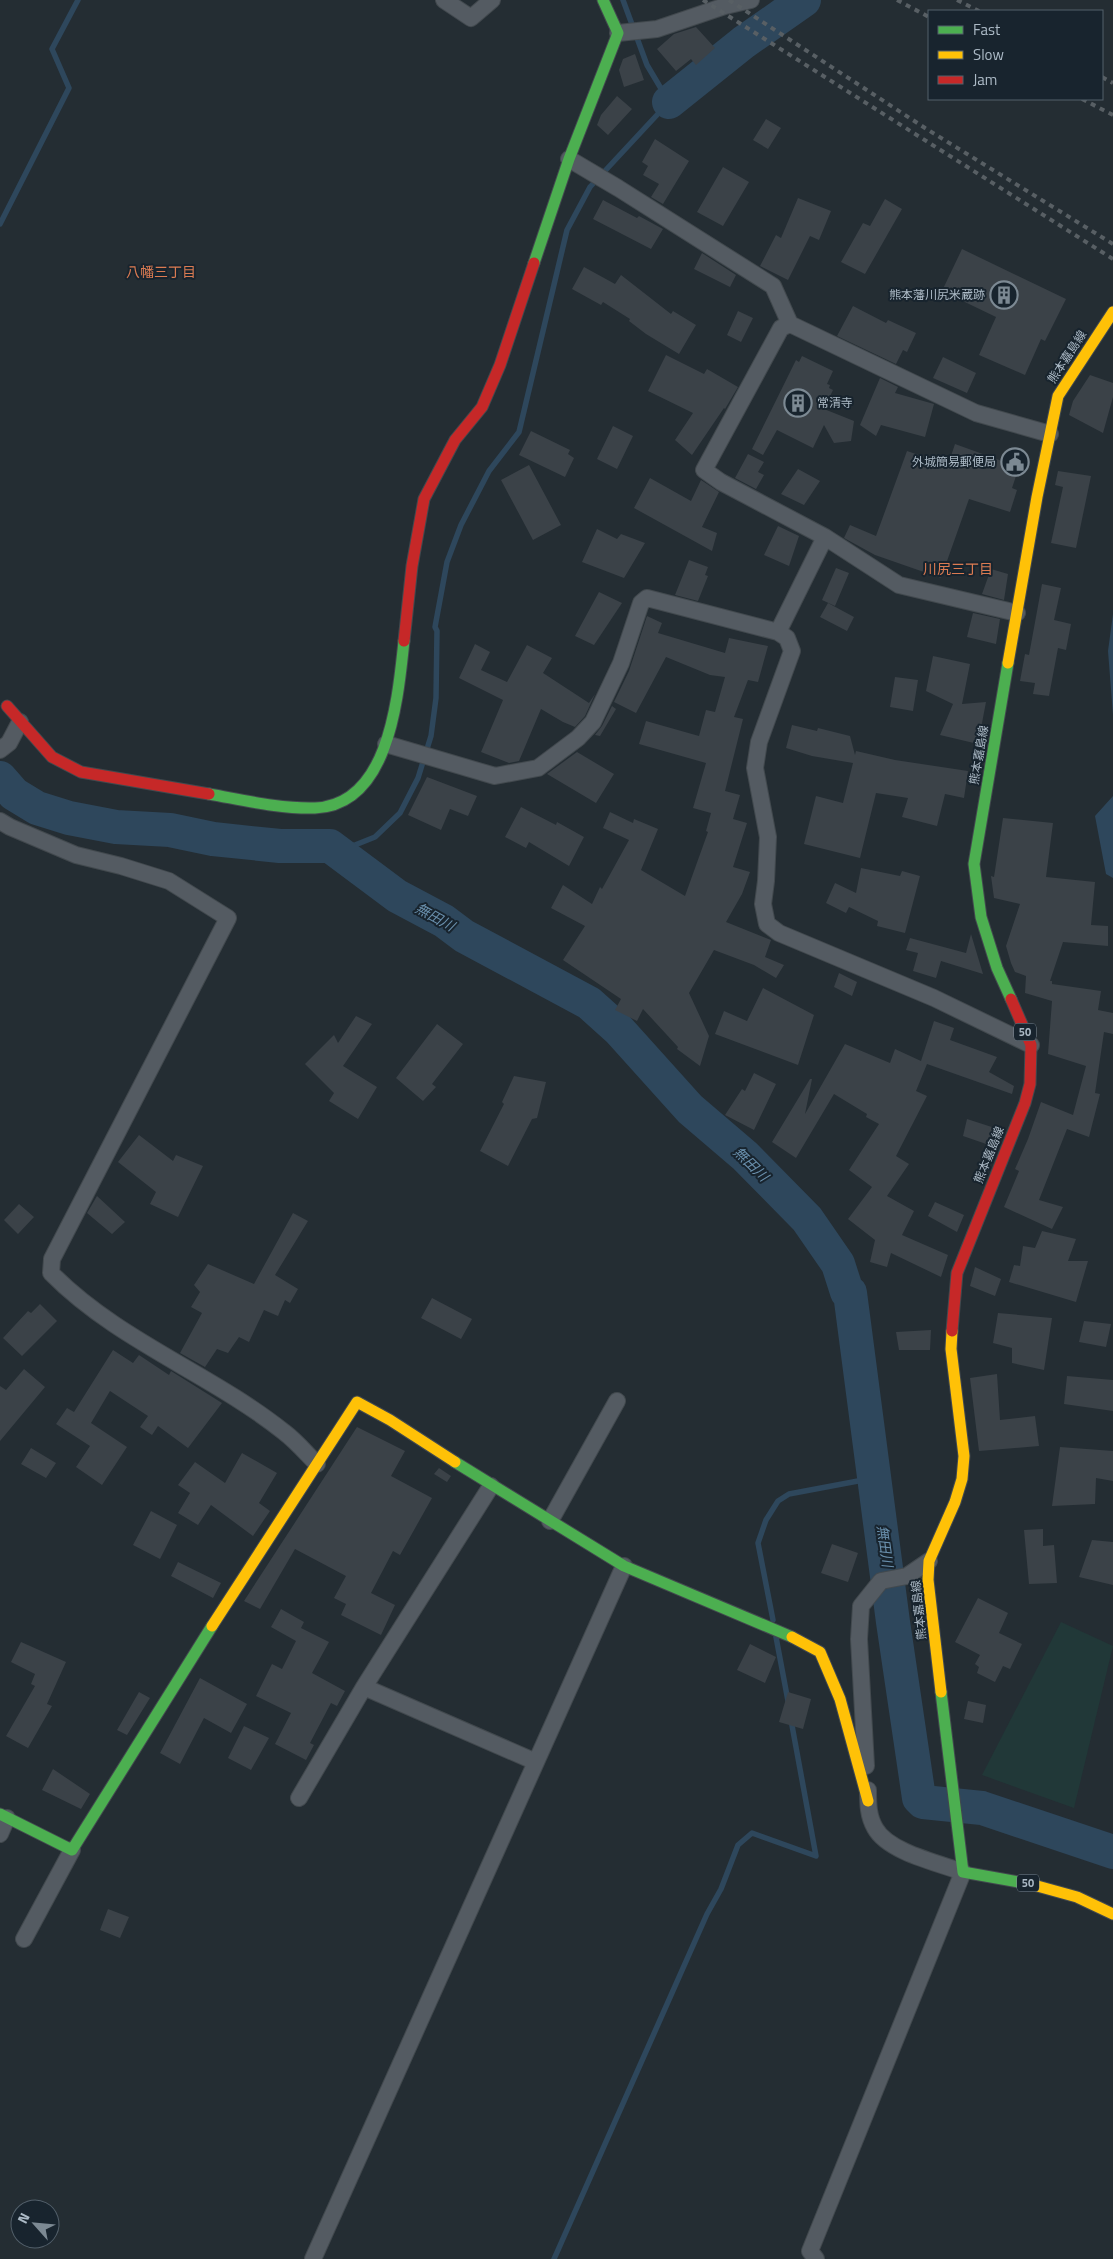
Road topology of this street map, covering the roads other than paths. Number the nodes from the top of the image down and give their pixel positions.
1 (444, 0) edge
2 (492, 0) edge
3 (603, 0) edge
4 (750, 0) edge
5 (618, 33) junction
6 (574, 162) junction
7 (1113, 312) edge
8 (790, 324) junction
9 (1050, 434) junction
10 (825, 537) junction
11 (1017, 613) junction
12 (778, 632) junction
13 (7, 706) dead end
14 (18, 727) junction
15 (386, 744) junction
16 (0, 750) edge
17 (0, 820) edge
18 (1031, 1045) junction
19 (618, 1401) dead end
20 (317, 1464) junction
21 (491, 1486) junction
22 (550, 1521) junction
23 (929, 1561) junction
24 (624, 1566) junction
25 (364, 1687) junction
26 (536, 1762) junction
27 (299, 1798) dead end
28 (868, 1802) junction
29 (4, 1816) edge
30 (0, 1834) edge
31 (72, 1850) junction
32 (963, 1872) junction
33 (1113, 1914) edge
34 (24, 1939) dead end
35 (313, 2259) edge
36 (816, 2259) edge

1 - 2 street
3 - 5 street
4 - 5 street
5 - 6 street
6 - 8 street
6 - 15 street
7 - 9 street, 熊本嘉島線 / 50
8 - 9 street
8 - 10 street
9 - 11 street, 熊本嘉島線 / 50
10 - 11 street
10 - 12 street
11 - 18 street, 熊本嘉島線 / 50
12 - 15 street
12 - 18 street
13 - 14 street
14 - 15 street
14 - 16 street
17 - 20 street
18 - 23 street, 熊本嘉島線 / 50
19 - 22 street
20 - 21 street
20 - 31 street
21 - 22 street
21 - 25 street
22 - 24 street
23 - 28 street
23 - 32 street, 熊本嘉島線 / 50
24 - 26 street
24 - 28 street
25 - 26 street
25 - 27 street
26 - 35 street
28 - 32 street
29 - 30 street
29 - 31 street
31 - 34 street
32 - 33 street, 50
32 - 36 street

